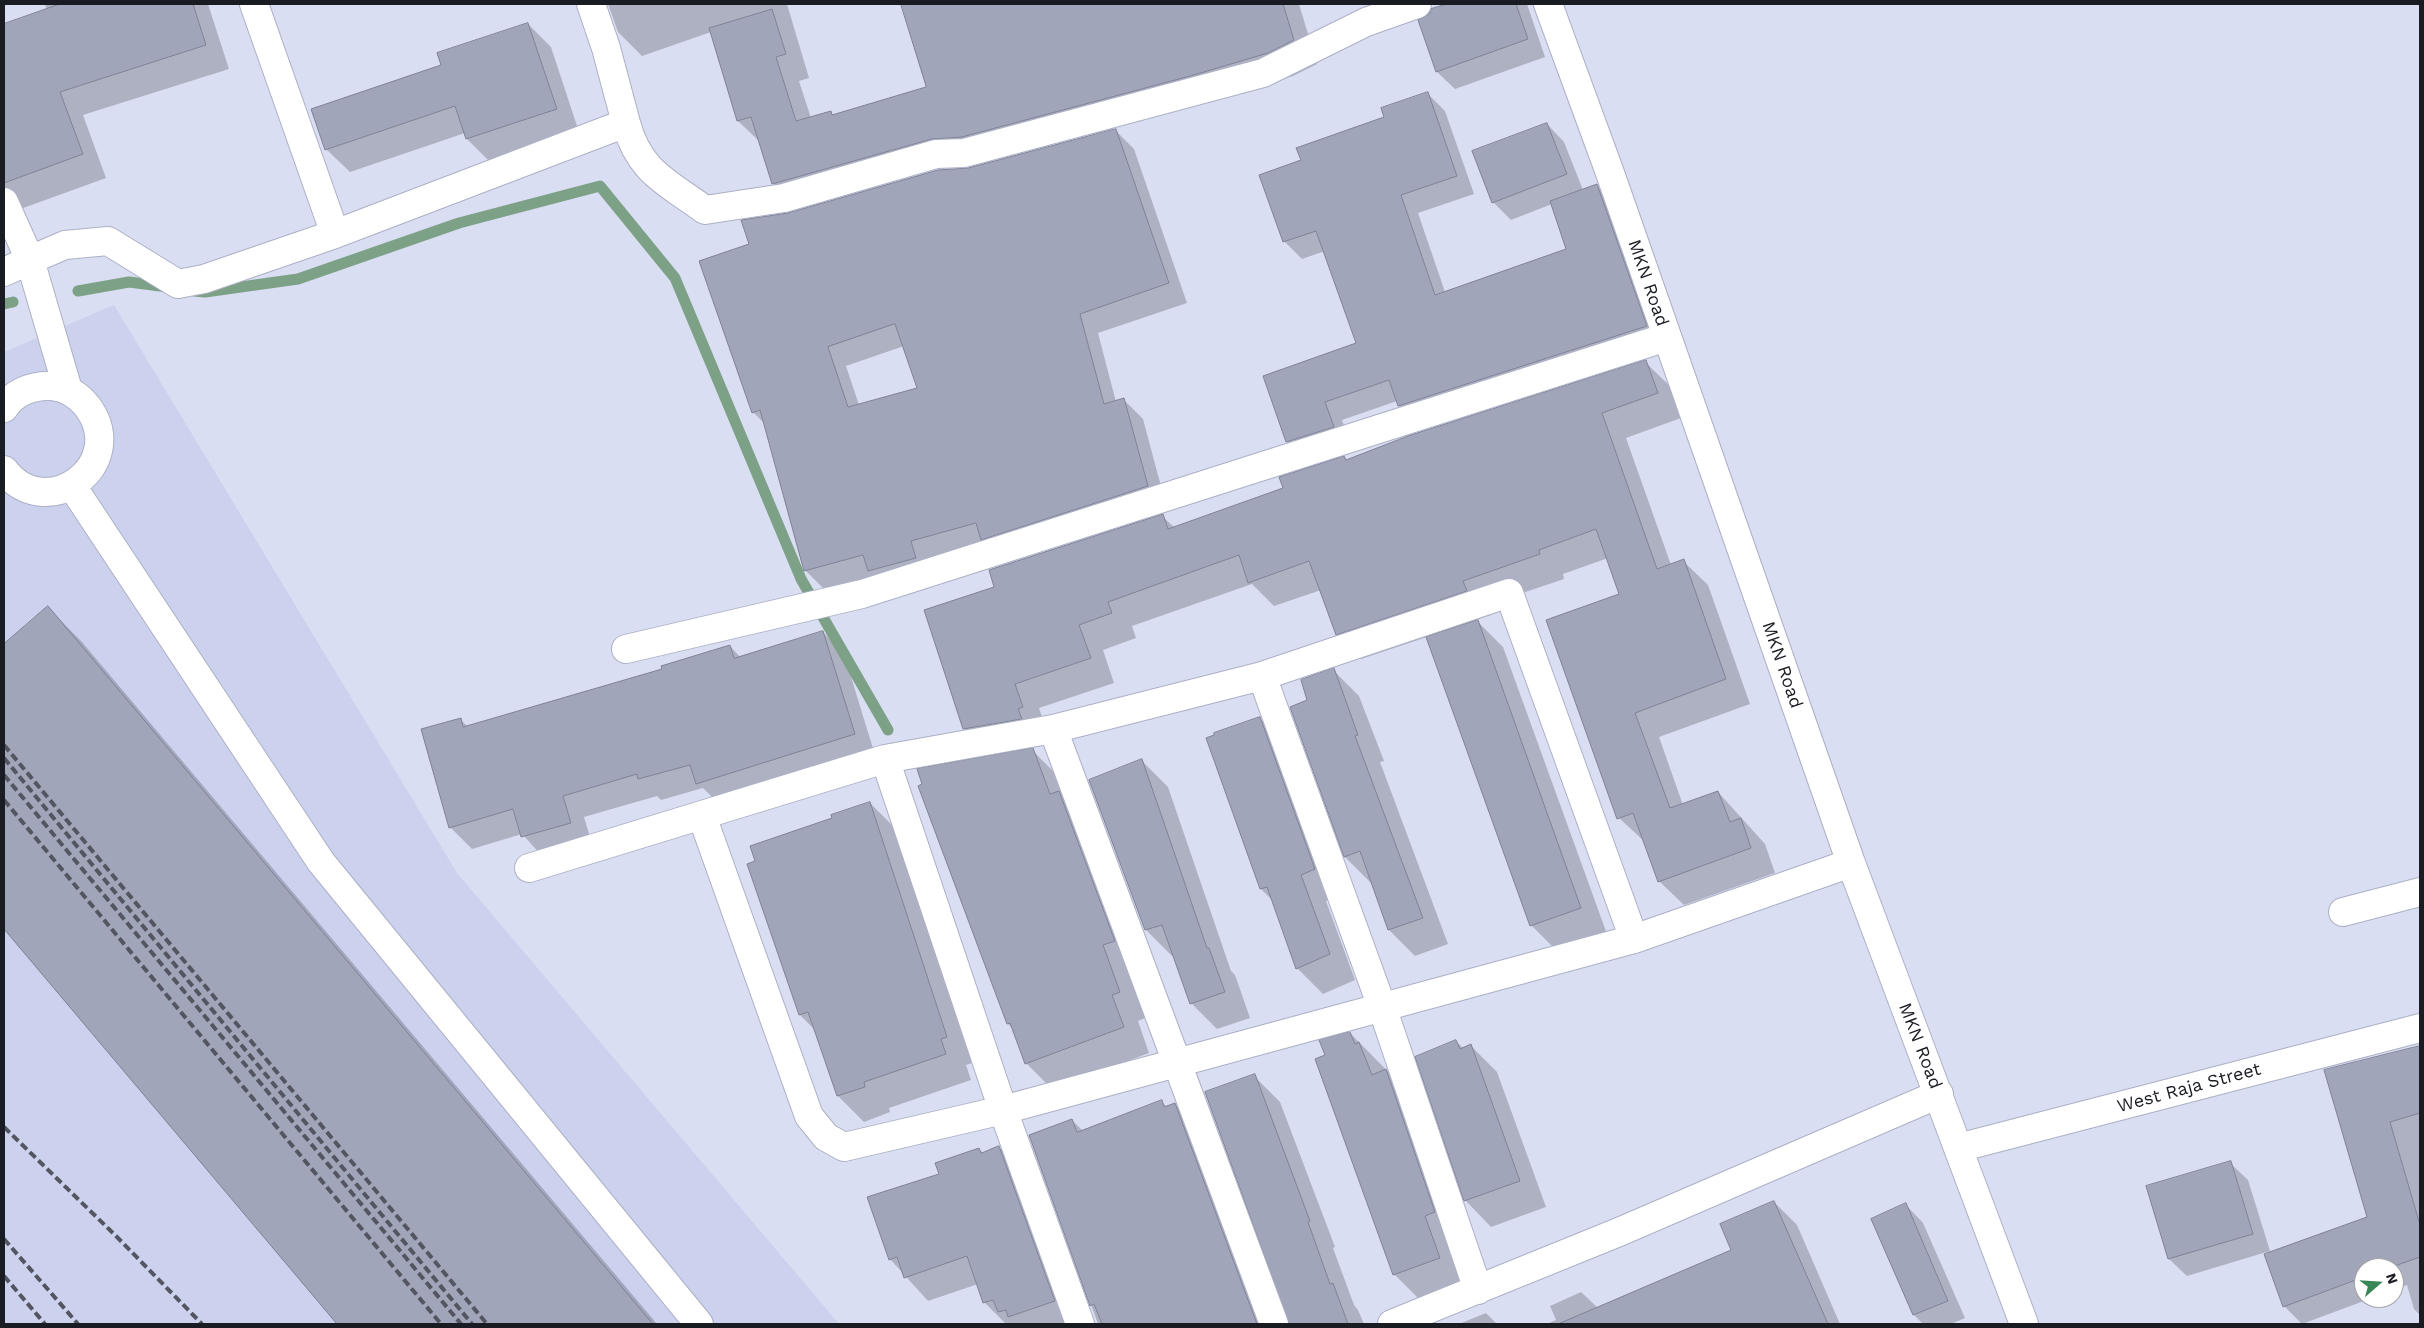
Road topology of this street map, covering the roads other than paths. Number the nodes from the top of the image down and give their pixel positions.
1 (254, 4) edge
2 (591, 4) edge
3 (1417, 4) edge
4 (1548, 4) edge
5 (626, 124) junction
6 (4, 202) edge
7 (335, 234) junction
8 (30, 260) junction
9 (4, 272) edge
10 (1667, 337) junction
11 (68, 390) junction
12 (4, 408) edge
13 (4, 470) edge
14 (72, 486) junction
15 (626, 649) dead end
16 (1262, 676) junction
17 (1053, 730) junction
18 (886, 759) junction
19 (702, 816) junction
20 (1851, 863) junction
21 (529, 868) dead end
22 (2420, 892) edge
23 (2343, 912) dead end
24 (1634, 939) junction
25 (1382, 1007) junction
26 (2420, 1028) edge
27 (1177, 1063) junction
28 (1938, 1094) junction
29 (1003, 1110) junction
30 (1958, 1148) junction
31 (1478, 1290) junction
32 (699, 1324) edge
33 (1080, 1324) edge
34 (1274, 1324) edge
35 (1392, 1324) edge
36 (2024, 1324) edge

1 - 7 street
2 - 5 street
3 - 5 street
4 - 10 street, MKN Road
5 - 7 street
6 - 8 street
7 - 8 street
8 - 9 street
8 - 11 street
10 - 15 street
10 - 20 street, MKN Road
11 - 12 street
11 - 14 street
13 - 14 street
14 - 32 street
16 - 17 street
16 - 24 street
16 - 25 street
17 - 18 street
17 - 27 street
18 - 19 street
18 - 29 street
19 - 21 street
19 - 29 street
20 - 24 street
20 - 28 street, MKN Road
22 - 23 street
24 - 25 street
25 - 27 street
25 - 31 street
26 - 30 street, West Raja Street
27 - 29 street
27 - 34 street
28 - 30 street, MKN Road
28 - 31 street
29 - 33 street
30 - 36 street, MKN Road
31 - 35 street

